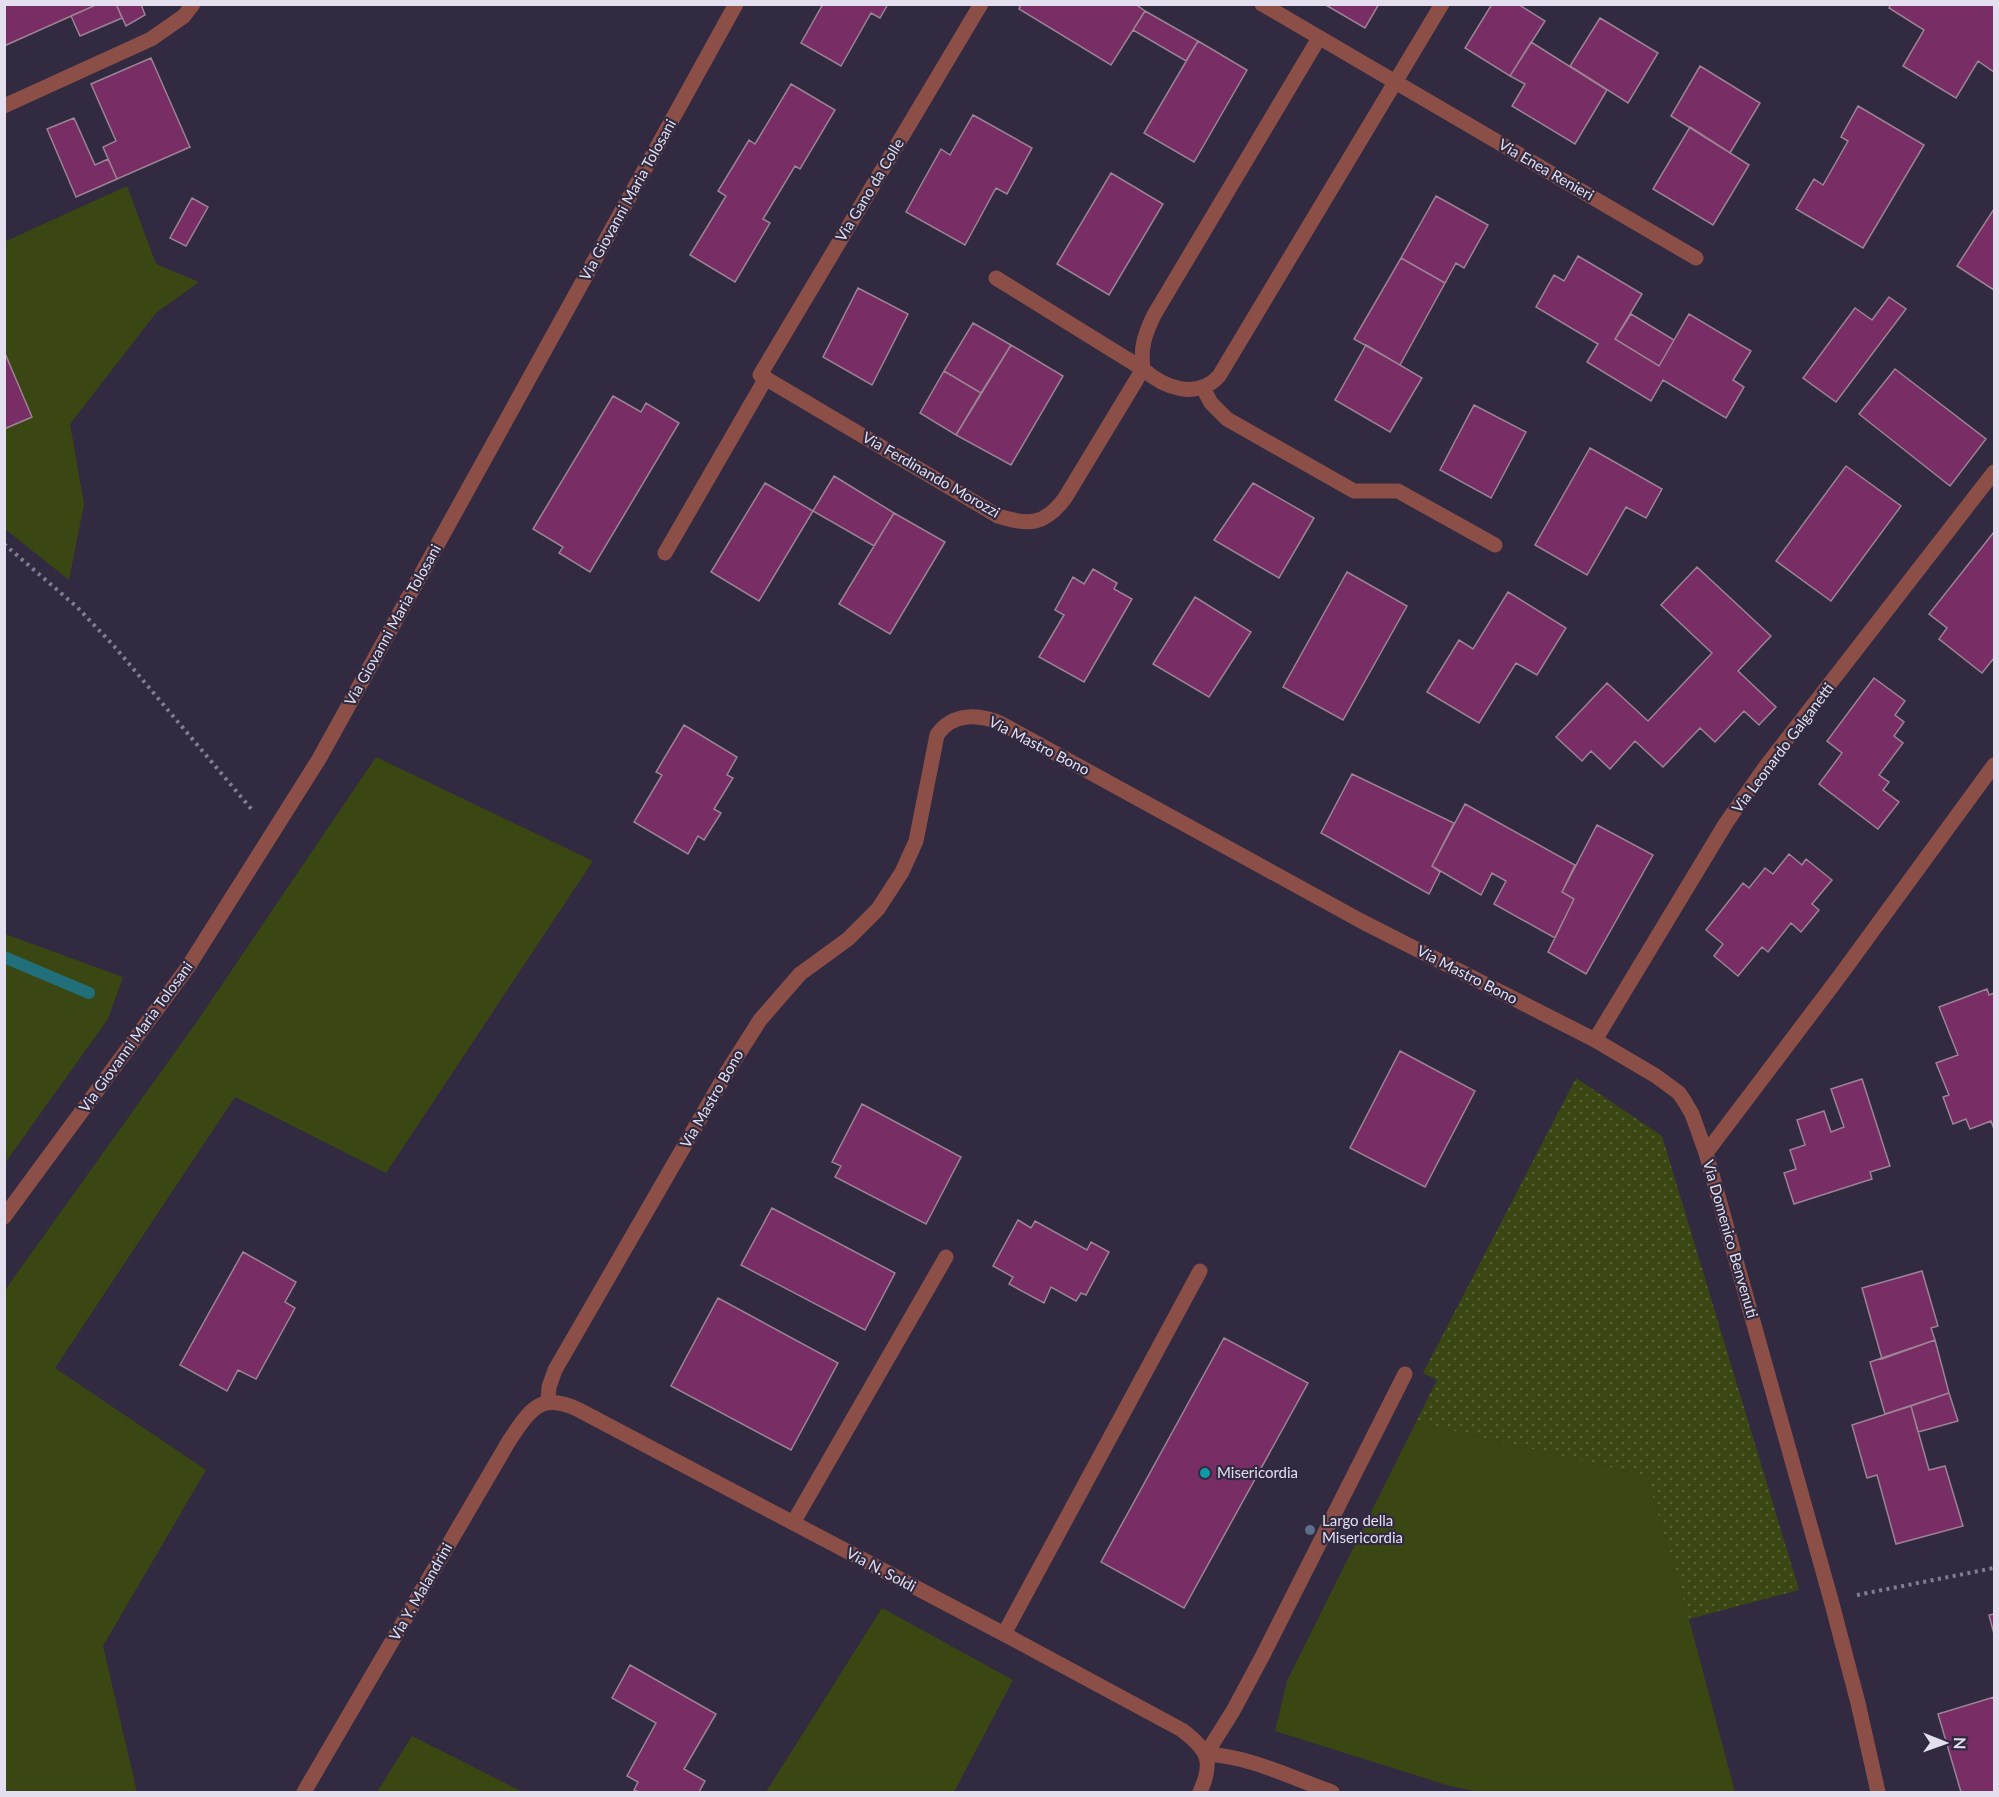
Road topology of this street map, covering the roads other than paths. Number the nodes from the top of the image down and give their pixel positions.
1 (193, 4) edge
2 (736, 4) edge
3 (981, 4) edge
4 (1262, 4) edge
5 (1442, 4) edge
6 (1319, 38) junction
7 (1396, 82) junction
8 (4, 106) edge
9 (1696, 258) dead end
10 (996, 278) dead end
11 (1143, 369) junction
12 (763, 377) junction
13 (1203, 388) junction
14 (1995, 472) edge
15 (1495, 545) dead end
16 (665, 553) dead end
17 (1995, 765) edge
18 (1595, 1040) junction
19 (1706, 1153) junction
20 (4, 1217) edge
21 (945, 1257) dead end
22 (1200, 1271) dead end
23 (1405, 1374) dead end
24 (548, 1401) junction
25 (793, 1523) junction
26 (1004, 1634) junction
27 (1206, 1754) junction
28 (304, 1792) edge
29 (1200, 1792) edge
30 (1332, 1792) edge
31 (1878, 1792) edge

1 - 8 street
2 - 20 street, Via Giovanni Maria Tolosani
3 - 12 street, Via Gano da Colle
4 - 6 street
5 - 7 street
6 - 7 street, Via Enea Renieri
6 - 11 street
7 - 9 street, Via Enea Renieri
7 - 13 street
10 - 11 street
11 - 12 street, Via Ferdinando Morozzi
11 - 13 street
12 - 16 street, Via Gano da Colle
13 - 15 street
14 - 18 street, Via Leonardo Galganetti
17 - 19 street, Via Domenico Benvenuti
18 - 19 street, Via Mastro Bono
18 - 24 street, Via Mastro Bono
19 - 31 street, Via Domenico Benvenuti
21 - 25 street
22 - 26 street
23 - 27 street
24 - 25 street, Via N. Soldi
24 - 28 street, Via Y. Malandrini
25 - 26 street, Via N. Soldi
26 - 27 street, Via N. Soldi
27 - 29 street
27 - 30 street

